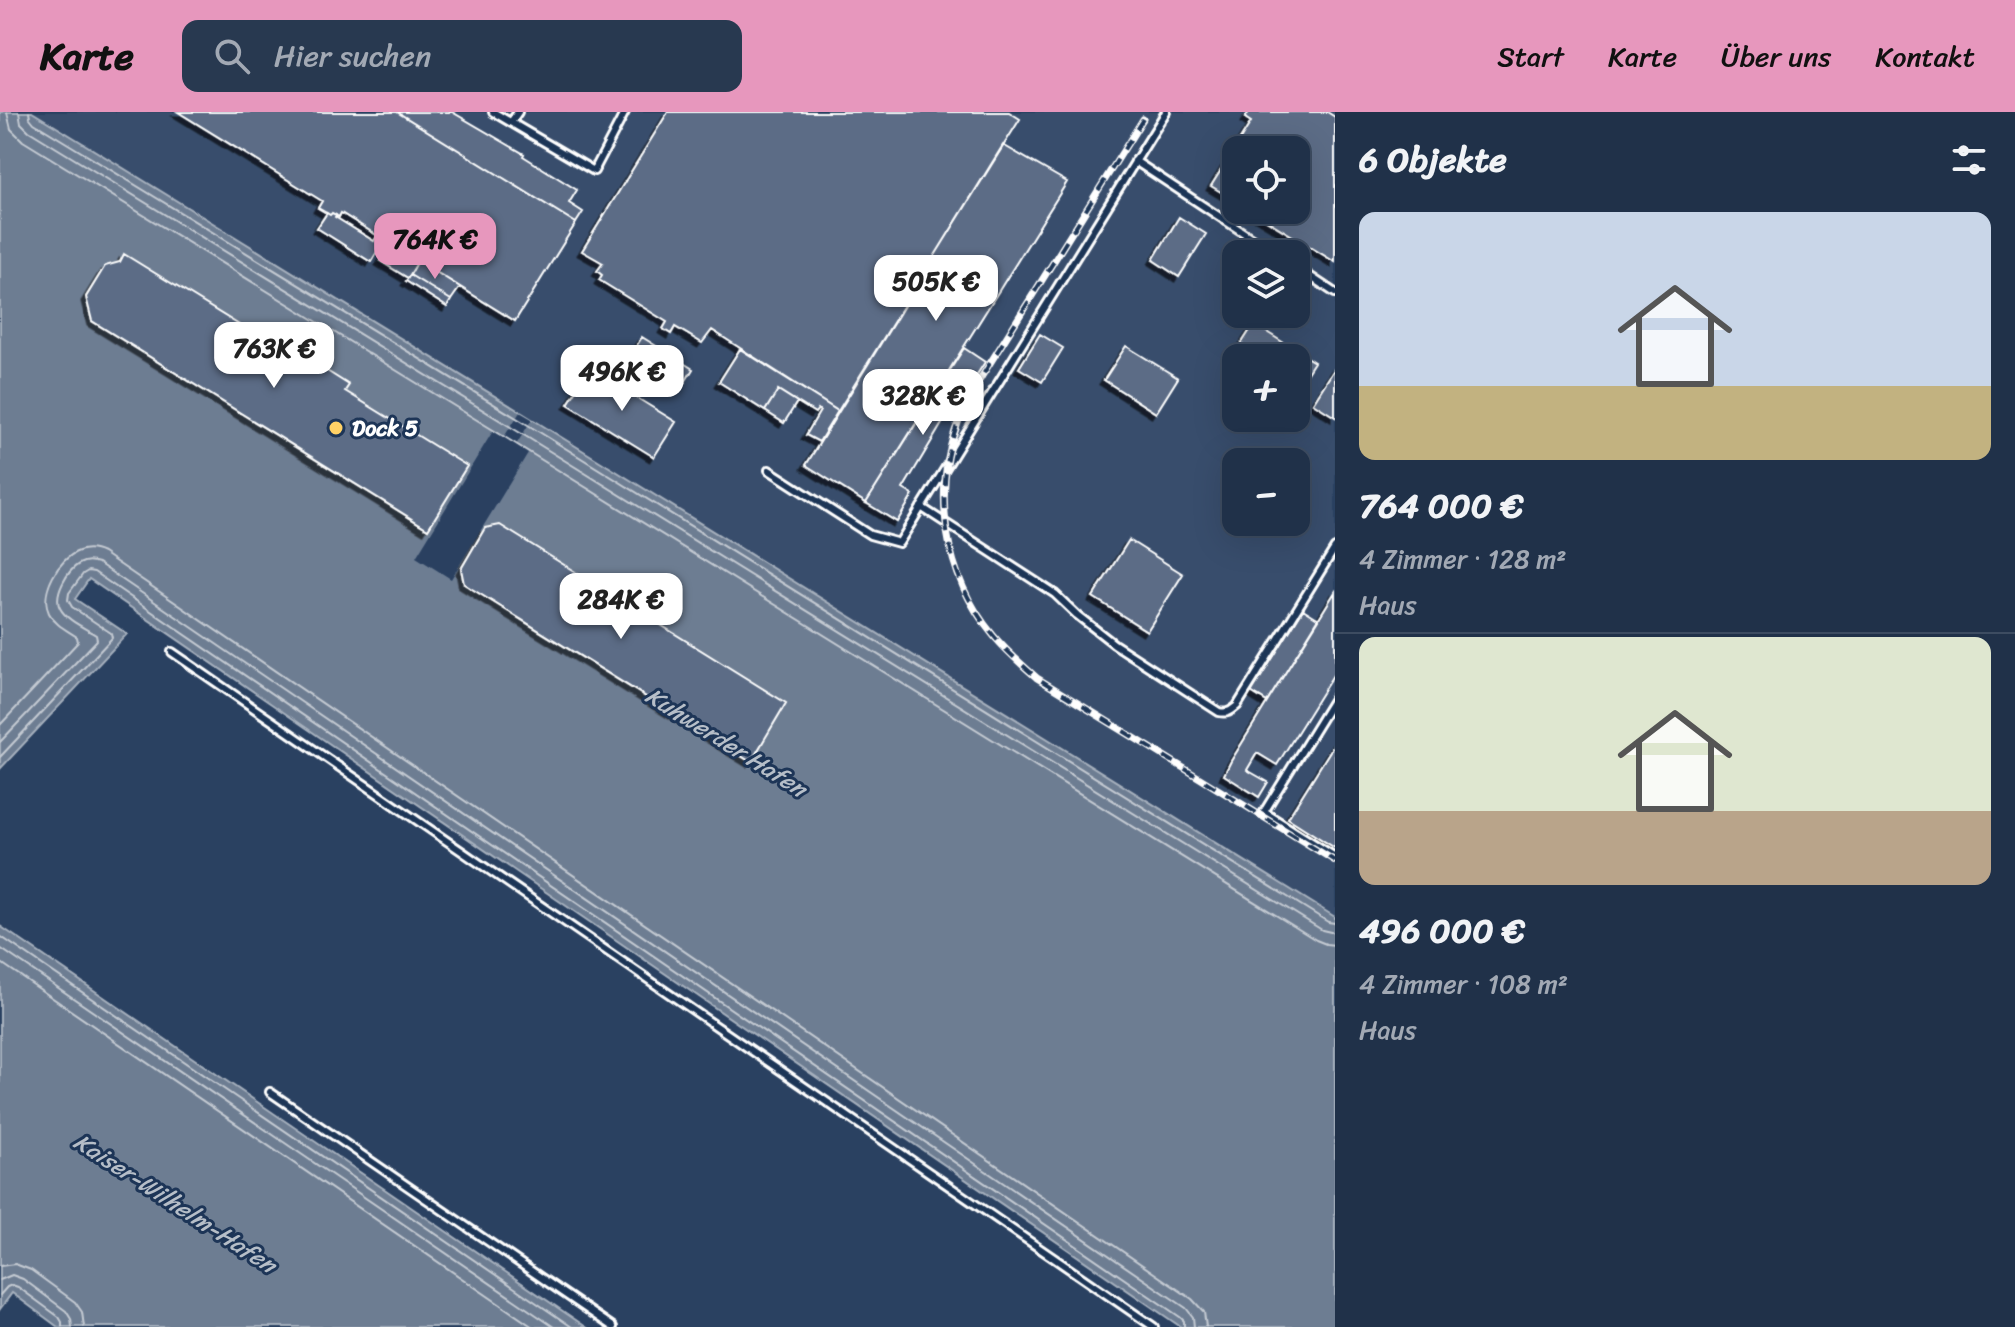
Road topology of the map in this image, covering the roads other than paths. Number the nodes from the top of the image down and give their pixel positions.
1 (493, 112) edge
2 (518, 112) edge
3 (625, 112) edge
4 (1166, 112) edge
5 (511, 122) junction
6 (1135, 161) junction
7 (1255, 240) edge
8 (1310, 276) edge
9 (1335, 293) edge
10 (769, 470) dead end
11 (921, 507) junction
12 (1335, 548) edge
13 (172, 652) dead end
14 (1335, 697) edge
15 (1335, 857) edge
16 (270, 1092) dead end
17 (613, 1327) edge
18 (1154, 1327) edge

1 - 5 lane
2 - 5 lane
3 - 5 lane
4 - 6 lane
6 - 7 lane
6 - 11 lane
8 - 9 lane
10 - 11 lane
11 - 12 lane
13 - 18 lane
14 - 15 lane
16 - 17 lane

